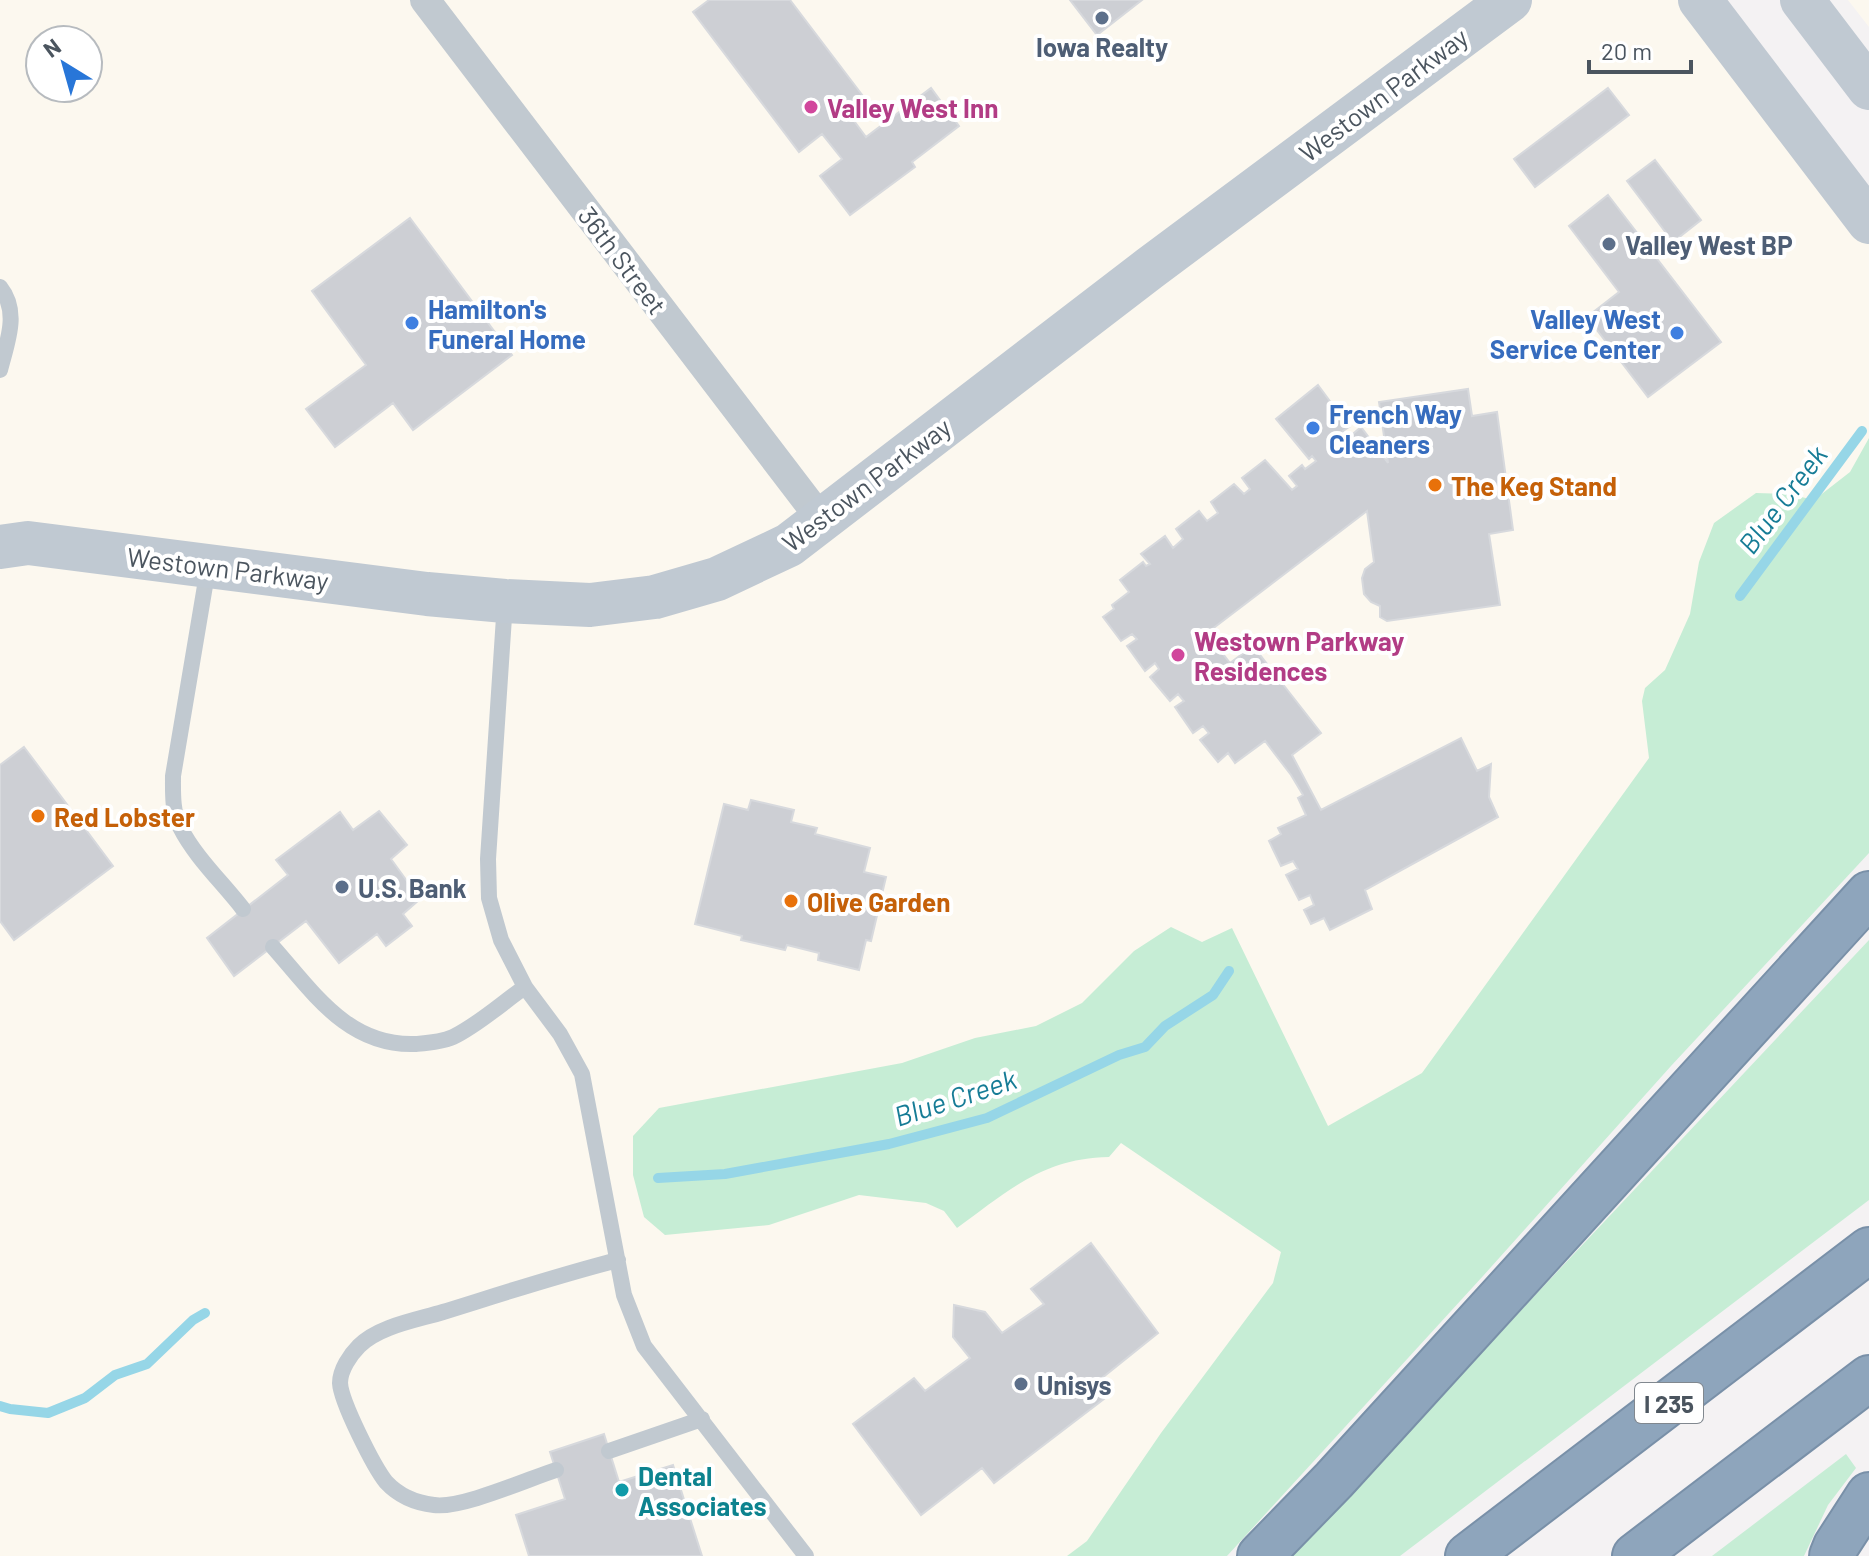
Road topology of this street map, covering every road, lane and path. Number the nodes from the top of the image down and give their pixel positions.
1 (425, 0) edge
2 (1510, 0) edge
3 (1700, 0) edge
4 (1802, 0) edge
5 (1869, 88) edge
6 (1869, 222) edge
7 (0, 287) edge
8 (0, 370) edge
9 (821, 519) junction
10 (0, 547) edge
11 (208, 566) junction
12 (505, 601) junction
13 (1869, 894) edge
14 (243, 909) dead end
15 (273, 947) dead end
16 (525, 987) junction
17 (1869, 1250) edge
18 (618, 1260) junction
19 (1869, 1378) edge
20 (702, 1419) junction
21 (609, 1451) dead end
22 (556, 1470) dead end
23 (1869, 1495) edge
24 (806, 1556) edge
25 (1260, 1556) edge
26 (1468, 1556) edge
27 (1635, 1556) edge
28 (1832, 1556) edge

1 - 9 street, 36th Street
2 - 9 street, Westown Parkway
3 - 6 street
4 - 5 street
7 - 8 lane
9 - 12 street, Westown Parkway
10 - 11 street, Westown Parkway
11 - 12 street, Westown Parkway
11 - 14 lane
12 - 16 lane
13 - 25 highway
15 - 16 lane
16 - 18 lane
17 - 26 highway, I 235
18 - 20 lane
18 - 22 lane
19 - 27 highway
20 - 21 lane
20 - 24 lane
23 - 28 highway

